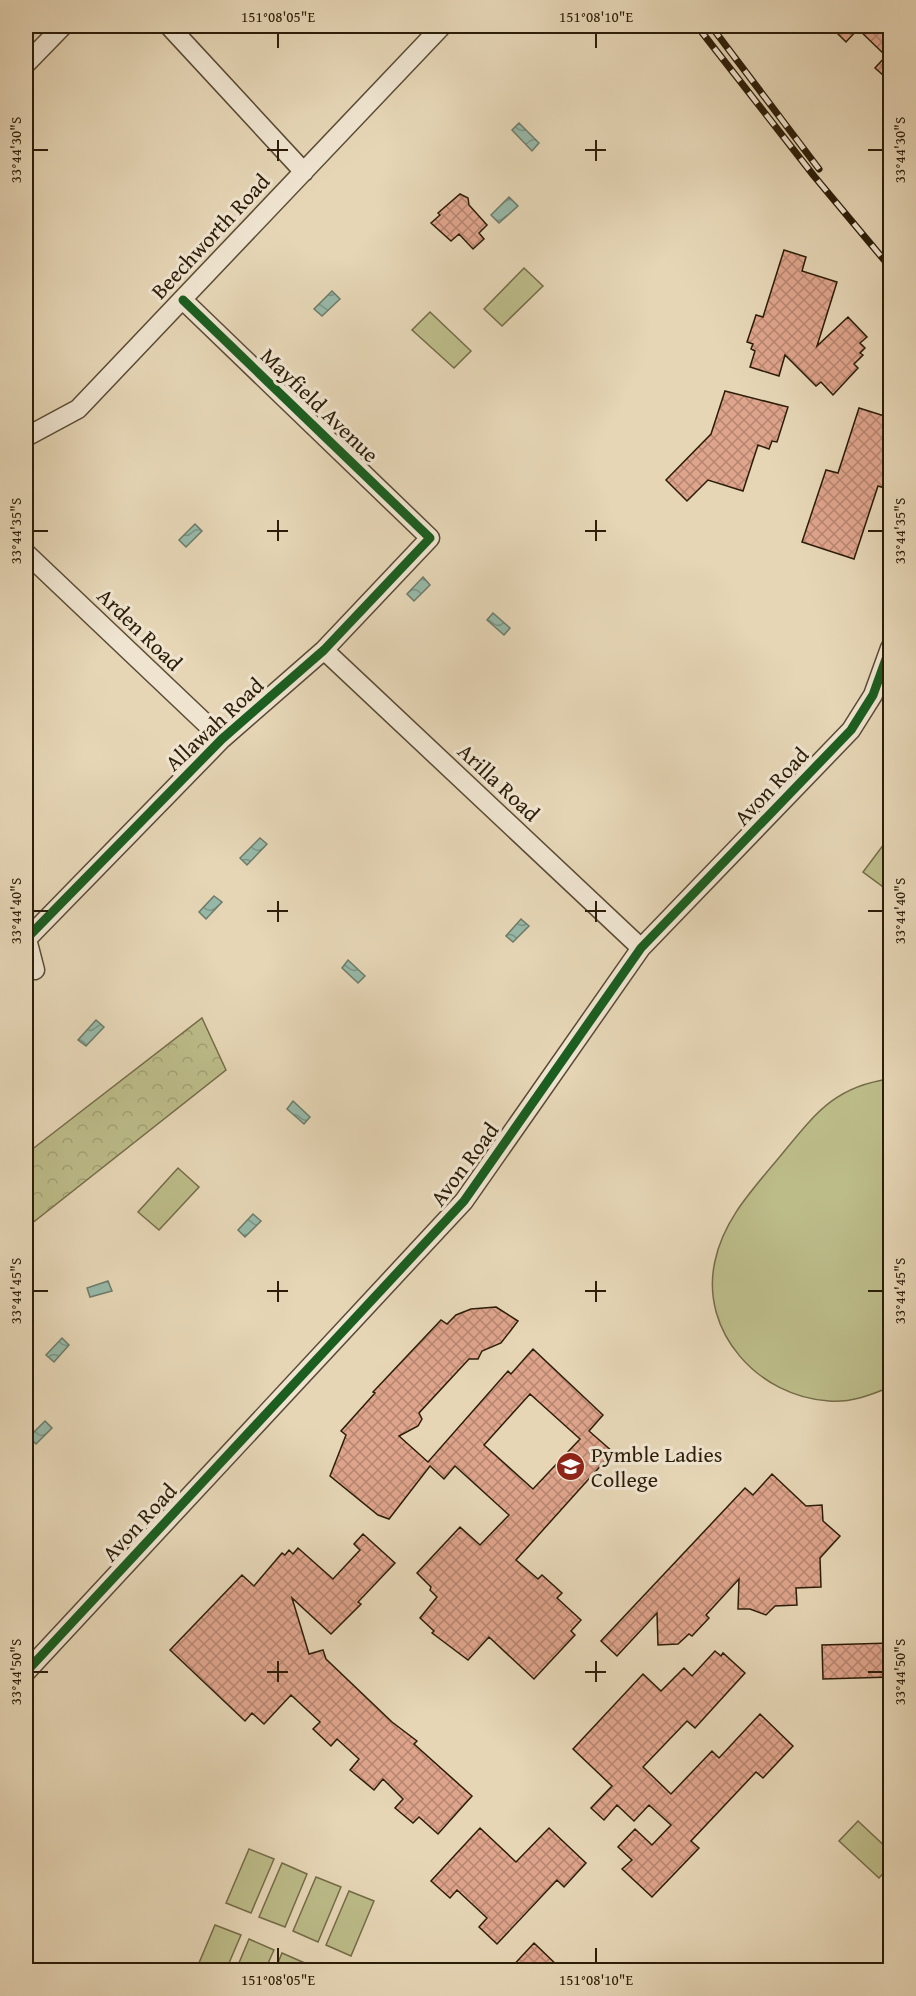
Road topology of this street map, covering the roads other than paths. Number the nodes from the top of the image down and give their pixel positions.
1 (63, 26) edge
2 (169, 26) edge
3 (442, 26) edge
4 (26, 64) edge
5 (304, 172) junction
6 (183, 300) junction
7 (26, 437) edge
8 (430, 538) joint
9 (26, 553) edge
10 (891, 648) edge
11 (324, 650) junction
12 (222, 739) junction
13 (26, 939) edge
14 (641, 948) junction
15 (35, 970) dead end
16 (26, 1672) edge

1 - 4 street
2 - 5 street
3 - 5 street, Beechworth Road
5 - 6 street, Beechworth Road
6 - 7 street, Beechworth Road
6 - 8 street, Mayfield Avenue
8 - 11 street, Allawah Road
9 - 12 street, Arden Road
10 - 14 street, Avon Road
11 - 12 street, Allawah Road
11 - 14 street, Arilla Road
12 - 13 street, Allawah Road
13 - 15 street
14 - 16 street, Avon Road

